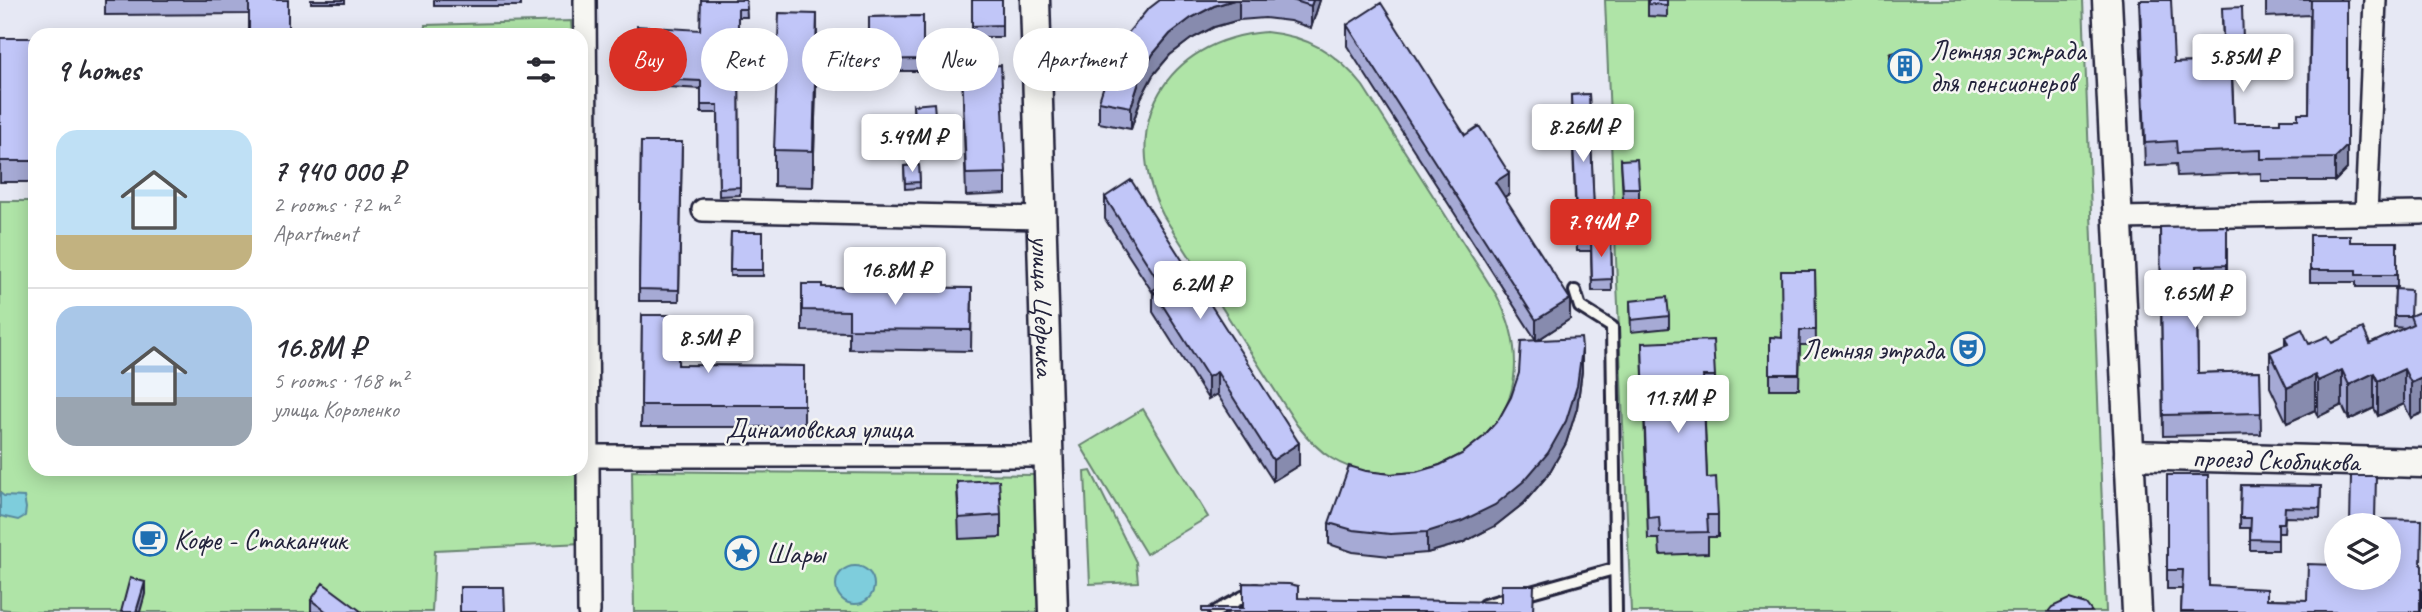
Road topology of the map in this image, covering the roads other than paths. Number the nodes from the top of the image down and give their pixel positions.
1 (585, 0) edge
2 (1035, 0) edge
3 (2107, 0) edge
4 (2375, 0) edge
5 (585, 28) edge
6 (703, 209) dead end
7 (2422, 213) edge
8 (2366, 214) junction
9 (1041, 218) junction
10 (2118, 218) junction
11 (588, 274) edge
12 (1575, 290) dead end
13 (2129, 455) junction
14 (590, 456) junction
15 (1048, 456) junction
16 (2422, 463) edge
17 (1614, 569) junction
18 (1267, 594) edge
19 (1475, 608) edge
20 (589, 612) edge
21 (1053, 612) edge
22 (1215, 612) edge
23 (1616, 612) edge
24 (2137, 612) edge

1 - 5 street
2 - 9 street, улица Цедрика
3 - 10 street
4 - 8 street
6 - 9 street
7 - 8 street
8 - 10 street
9 - 15 street, улица Цедрика
10 - 13 street
11 - 14 street
12 - 17 lane
13 - 16 street, проезд Скобликова
13 - 24 street
14 - 15 street, Динамовская улица
14 - 20 street
15 - 21 street, улица Цедрика
17 - 19 lane
17 - 23 lane
18 - 22 lane

